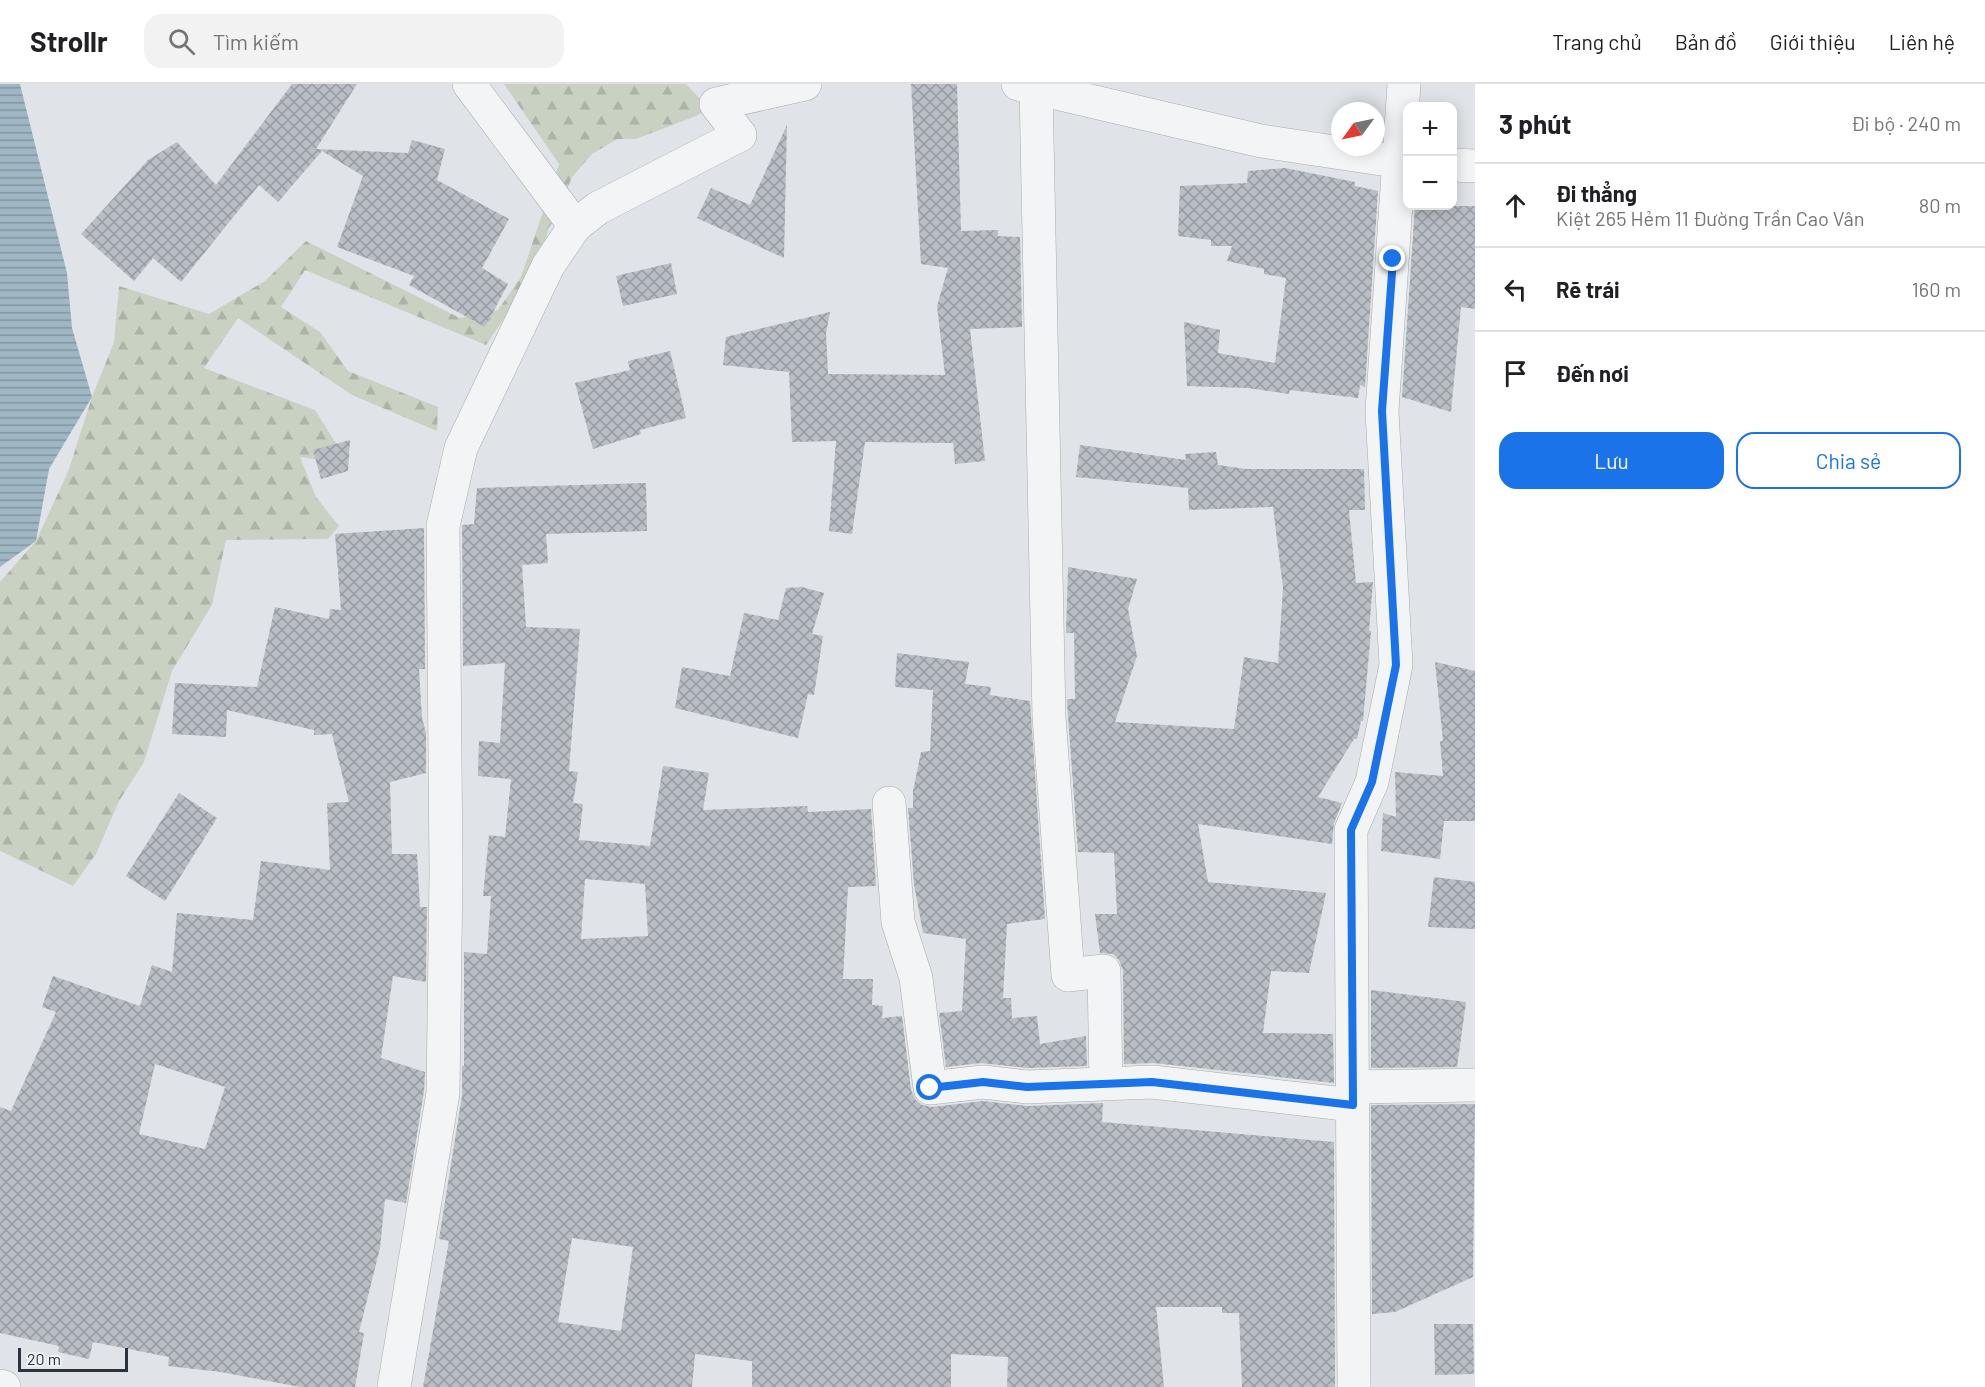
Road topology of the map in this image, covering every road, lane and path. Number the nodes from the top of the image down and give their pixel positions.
1 (469, 84) edge
2 (805, 84) edge
3 (1404, 84) edge
4 (1027, 87) edge
5 (1403, 156) edge
6 (1403, 163) edge
7 (1457, 165) edge
8 (1475, 166) edge
9 (575, 226) junction
10 (889, 802) dead end
11 (1106, 1083) junction
12 (1475, 1085) edge
13 (1353, 1096) junction
14 (394, 1387) edge
15 (1354, 1387) edge

1 - 9 street
2 - 9 street
3 - 5 street
4 - 6 street
4 - 11 street
6 - 13 street
7 - 8 street
9 - 14 street
10 - 11 street
11 - 13 street
12 - 13 street
13 - 15 street

